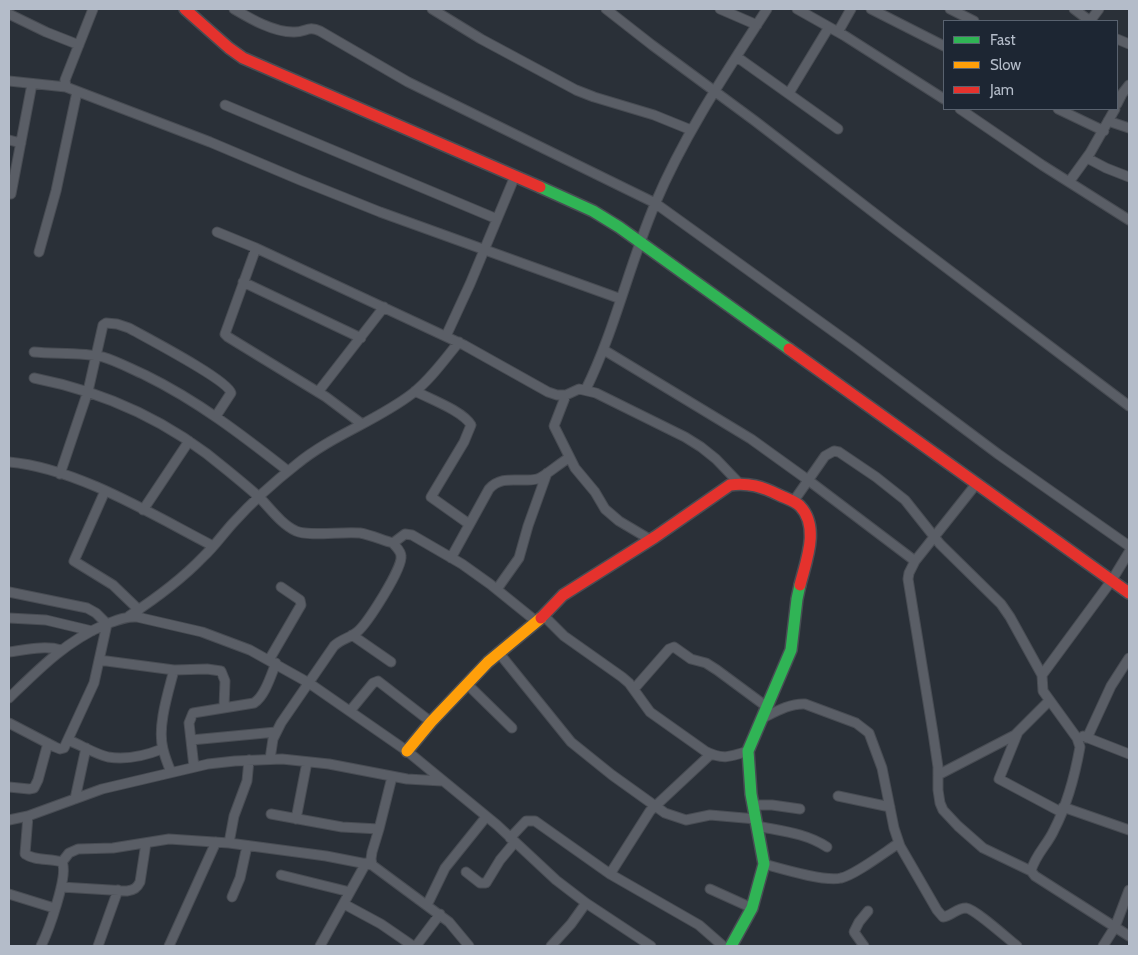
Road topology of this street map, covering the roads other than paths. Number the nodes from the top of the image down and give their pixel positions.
1 (93, 9) edge
2 (185, 9) edge
3 (234, 9) edge
4 (432, 9) edge
5 (606, 9) edge
6 (720, 9) edge
7 (767, 9) edge
8 (797, 9) edge
9 (851, 9) edge
10 (871, 9) edge
11 (950, 9) edge
12 (1074, 9) edge
13 (1099, 9) edge
14 (9, 14) edge
15 (972, 20) edge
16 (1089, 20) edge
17 (1091, 20) edge
18 (757, 25) junction
19 (834, 30) junction
20 (79, 45) junction
21 (943, 45) edge
22 (736, 57) junction
23 (9, 81) edge
24 (32, 84) junction
25 (1129, 85) edge
26 (66, 87) junction
27 (76, 92) junction
28 (714, 92) junction
29 (788, 94) junction
30 (943, 98) edge
31 (1118, 102) edge
32 (225, 105) dead end
33 (961, 110) edge
34 (1060, 110) edge
35 (1114, 110) edge
36 (1108, 121) junction
37 (1129, 128) edge
38 (838, 129) dead end
39 (691, 130) junction
40 (1104, 131) junction
41 (9, 140) edge
42 (21, 142) junction
43 (1087, 158) junction
44 (514, 176) junction
45 (1129, 177) edge
46 (1069, 182) junction
47 (11, 194) dead end
48 (655, 203) junction
49 (497, 219) junction
50 (1129, 220) edge
51 (217, 232) dead end
52 (640, 241) junction
53 (256, 248) junction
54 (484, 250) junction
55 (39, 252) dead end
56 (243, 282) junction
57 (621, 299) junction
58 (384, 307) junction
59 (446, 336) junction
60 (362, 338) junction
61 (459, 342) junction
62 (604, 350) junction
63 (34, 352) dead end
64 (96, 356) junction
65 (34, 378) dead end
66 (586, 389) junction
67 (88, 391) junction
68 (415, 391) junction
69 (318, 392) junction
70 (566, 395) junction
71 (1129, 406) edge
72 (216, 416) junction
73 (362, 424) junction
74 (189, 441) junction
75 (569, 458) junction
76 (9, 462) edge
77 (288, 471) junction
78 (547, 473) junction
79 (60, 474) junction
80 (808, 480) junction
81 (739, 483) junction
82 (977, 483) junction
83 (106, 491) junction
84 (259, 497) junction
85 (793, 502) junction
86 (143, 510) junction
87 (469, 524) junction
88 (935, 537) junction
89 (651, 540) junction
90 (392, 543) junction
91 (213, 546) junction
92 (1129, 546) edge
93 (1129, 552) edge
94 (451, 558) junction
95 (915, 561) junction
96 (1112, 580) junction
97 (281, 587) dead end
98 (497, 589) junction
99 (9, 592) edge
100 (1129, 593) edge
101 (139, 610) junction
102 (129, 616) junction
103 (9, 618) edge
104 (540, 619) junction
105 (107, 624) junction
106 (92, 631) junction
107 (352, 635) junction
108 (61, 650) junction
109 (9, 652) edge
110 (499, 653) junction
111 (1129, 658) edge
112 (99, 660) junction
113 (273, 662) junction
114 (391, 662) dead end
115 (174, 670) junction
116 (1042, 676) junction
117 (309, 683) junction
118 (467, 684) junction
119 (634, 689) junction
120 (9, 698) edge
121 (1049, 701) junction
122 (224, 707) junction
123 (766, 707) junction
124 (350, 711) junction
125 (761, 719) junction
126 (430, 722) junction
127 (9, 723) edge
128 (512, 728) dead end
129 (276, 732) junction
130 (1018, 732) junction
131 (1072, 732) junction
132 (1087, 738) junction
133 (68, 740) junction
134 (191, 740) junction
135 (48, 744) junction
136 (86, 748) junction
137 (162, 749) junction
138 (407, 751) junction
139 (748, 751) junction
140 (711, 754) junction
141 (1129, 754) edge
142 (270, 759) junction
143 (249, 760) junction
144 (307, 762) junction
145 (194, 767) junction
146 (171, 772) junction
147 (938, 775) junction
148 (392, 777) junction
149 (442, 782) junction
150 (9, 787) edge
151 (838, 796) dead end
152 (75, 798) junction
153 (656, 804) junction
154 (753, 806) junction
155 (890, 807) junction
156 (800, 808) dead end
157 (1062, 810) junction
158 (271, 814) dead end
159 (28, 816) junction
160 (486, 817) junction
161 (296, 819) junction
162 (9, 820) edge
163 (756, 823) junction
164 (379, 830) junction
165 (1129, 830) edge
166 (513, 840) junction
167 (216, 842) junction
168 (146, 843) junction
169 (228, 843) junction
170 (899, 844) junction
171 (247, 846) junction
172 (827, 847) dead end
173 (62, 862) junction
174 (369, 864) junction
175 (764, 864) junction
176 (1031, 871) junction
177 (466, 872) dead end
178 (610, 874) junction
179 (281, 875) dead end
180 (61, 887) junction
181 (710, 889) dead end
182 (118, 890) junction
183 (1129, 890) edge
184 (350, 892) junction
185 (9, 894) edge
186 (232, 897) dead end
187 (586, 903) junction
188 (344, 904) junction
189 (428, 905) junction
190 (54, 908) junction
191 (752, 908) junction
192 (1126, 909) edge
193 (868, 911) dead end
194 (440, 914) junction
195 (1116, 928) junction
196 (1129, 936) edge
197 (41, 946) edge
198 (98, 946) edge
199 (169, 946) edge
200 (320, 946) edge
201 (415, 946) edge
202 (469, 946) edge
203 (551, 946) edge
204 (650, 946) edge
205 (723, 946) edge
206 (731, 946) edge
207 (864, 946) edge
208 (1018, 946) edge
209 (1103, 946) edge

1 - 20 street
2 - 44 street
3 - 48 street
4 - 39 street
5 - 28 street
6 - 18 street
7 - 18 street
8 - 19 street
9 - 19 street
10 - 21 street
11 - 15 street
12 - 16 street
13 - 17 street
14 - 20 street
18 - 22 street
19 - 29 street
19 - 30 street
20 - 26 street
22 - 28 street
22 - 29 street
23 - 24 street
24 - 26 street
24 - 42 street
25 - 31 street
26 - 27 street
27 - 54 street
27 - 55 street
28 - 39 street
28 - 71 street
29 - 38 street
32 - 49 street
33 - 46 street
34 - 40 street
35 - 36 street
36 - 37 street
36 - 40 street
39 - 48 street
40 - 43 street
41 - 42 street
42 - 47 street
43 - 45 street
43 - 46 street
44 - 49 street
44 - 52 street
46 - 50 street
48 - 52 street
48 - 92 street
49 - 54 street
51 - 53 street
52 - 57 street
52 - 82 street
53 - 56 street
53 - 58 street
54 - 57 street
54 - 59 street
56 - 60 street
56 - 69 street
57 - 62 street
58 - 59 street
58 - 60 street
59 - 61 street
60 - 69 street
61 - 68 street
61 - 70 street
62 - 66 street
62 - 80 street
63 - 64 street
64 - 67 street
64 - 72 street
64 - 72 street
65 - 67 street
66 - 70 street
66 - 81 street
67 - 74 street
67 - 79 street
68 - 73 street
68 - 87 street
69 - 73 street
70 - 75 street
72 - 77 street
73 - 77 street
74 - 84 street
74 - 86 street
75 - 78 street
75 - 89 street
76 - 79 street
77 - 84 street
78 - 87 street
78 - 98 street
79 - 83 street
80 - 85 street
80 - 88 street
80 - 95 street
81 - 85 street
81 - 89 street
82 - 88 street
82 - 96 street
83 - 86 street
83 - 101 street
84 - 90 street
84 - 91 street
85 - 123 street
86 - 91 street
87 - 94 street
88 - 95 street
88 - 116 street
89 - 104 street
90 - 94 street
90 - 107 street
91 - 101 street
93 - 96 street
94 - 98 street
95 - 147 street
96 - 100 street
96 - 116 street
97 - 113 street
98 - 104 street
99 - 105 street
101 - 102 street
102 - 105 street
102 - 113 street
103 - 106 street
104 - 110 street
104 - 119 street
105 - 106 street
105 - 112 street
106 - 108 street
107 - 114 street
107 - 117 street
108 - 109 street
108 - 120 street
110 - 118 street
110 - 153 street
111 - 132 street
112 - 115 street
112 - 133 street
113 - 117 street
113 - 122 street
115 - 122 street
115 - 137 street
116 - 121 street
117 - 124 street
117 - 129 street
118 - 126 street
118 - 128 street
119 - 123 street
119 - 140 street
121 - 130 street
121 - 131 street
122 - 134 street
123 - 125 street
124 - 126 street
124 - 138 street
125 - 139 street
125 - 155 street
126 - 138 street
127 - 135 street
129 - 134 street
129 - 142 street
130 - 147 street
130 - 157 street
131 - 132 street
131 - 157 street
132 - 141 street
133 - 135 street
133 - 136 street
134 - 145 street
135 - 150 street
136 - 137 street
136 - 152 street
137 - 146 street
138 - 149 street
139 - 140 street
139 - 154 street
140 - 153 street
142 - 143 street
142 - 144 street
143 - 145 street
143 - 169 street
144 - 148 street
144 - 161 street
145 - 146 street
146 - 152 street
147 - 176 street
148 - 149 street
148 - 164 street
149 - 160 street
151 - 155 street
152 - 159 street
153 - 163 street
153 - 178 street
154 - 156 street
154 - 163 street
155 - 170 street
157 - 165 street
157 - 176 street
158 - 161 street
159 - 162 street
159 - 173 street
160 - 166 street
160 - 189 street
161 - 164 street
163 - 172 street
163 - 175 street
164 - 174 street
166 - 177 street
166 - 178 street
166 - 187 street
167 - 168 street
167 - 169 street
167 - 199 street
168 - 173 street
168 - 182 street
169 - 171 street
170 - 175 street
170 - 208 street
171 - 174 street
171 - 186 street
173 - 180 street
174 - 184 street
174 - 189 street
175 - 191 street
176 - 195 street
178 - 205 street
179 - 184 street
180 - 182 street
180 - 190 street
181 - 191 street
182 - 198 street
183 - 192 street
184 - 188 street
185 - 190 street
187 - 203 street
187 - 204 street
188 - 200 street
188 - 201 street
189 - 194 street
190 - 197 street
191 - 206 street
192 - 195 street
193 - 207 street
194 - 201 street
194 - 202 street
195 - 196 street
195 - 209 street

